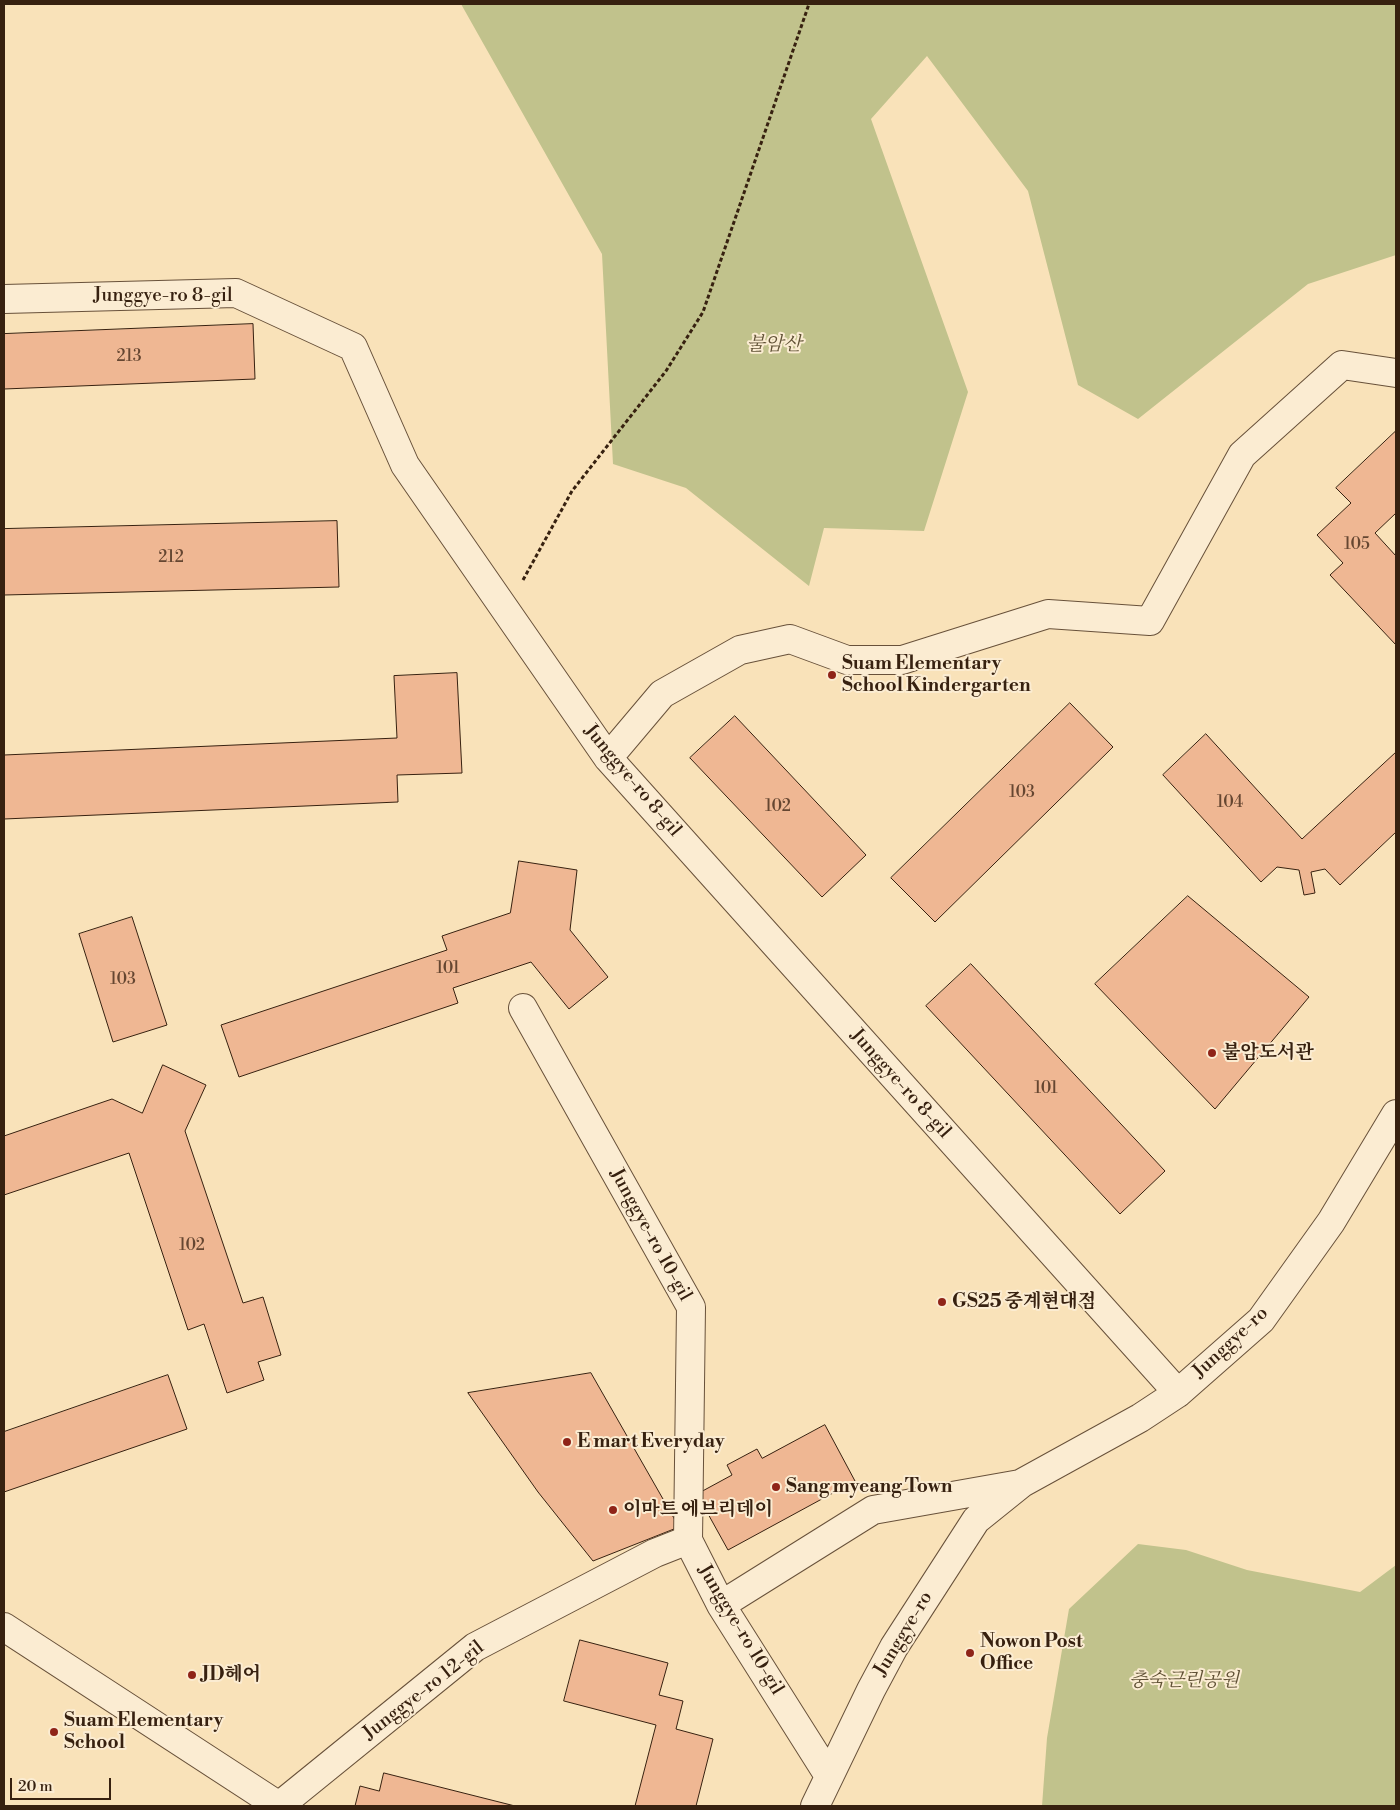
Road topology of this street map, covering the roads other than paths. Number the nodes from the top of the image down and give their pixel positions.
1 (4, 299) edge
2 (1396, 373) edge
3 (608, 758) junction
4 (524, 1008) dead end
5 (1396, 1114) edge
6 (1178, 1393) junction
7 (1022, 1483) junction
8 (688, 1540) junction
9 (721, 1605) junction
10 (4, 1626) edge
11 (828, 1776) junction
12 (279, 1806) edge
13 (815, 1806) edge

1 - 3 street, Junggye-ro 8-gil
2 - 3 street
3 - 6 street, Junggye-ro 8-gil
4 - 8 street, Junggye-ro 10-gil
5 - 6 street, Junggye-ro
6 - 7 street, Junggye-ro
7 - 9 street, Junggye-ro
7 - 11 street, Junggye-ro
8 - 9 street, Junggye-ro 10-gil
8 - 12 street, Junggye-ro 12-gil
9 - 11 street, Junggye-ro 10-gil
10 - 12 street
11 - 13 street, Junggye-ro

